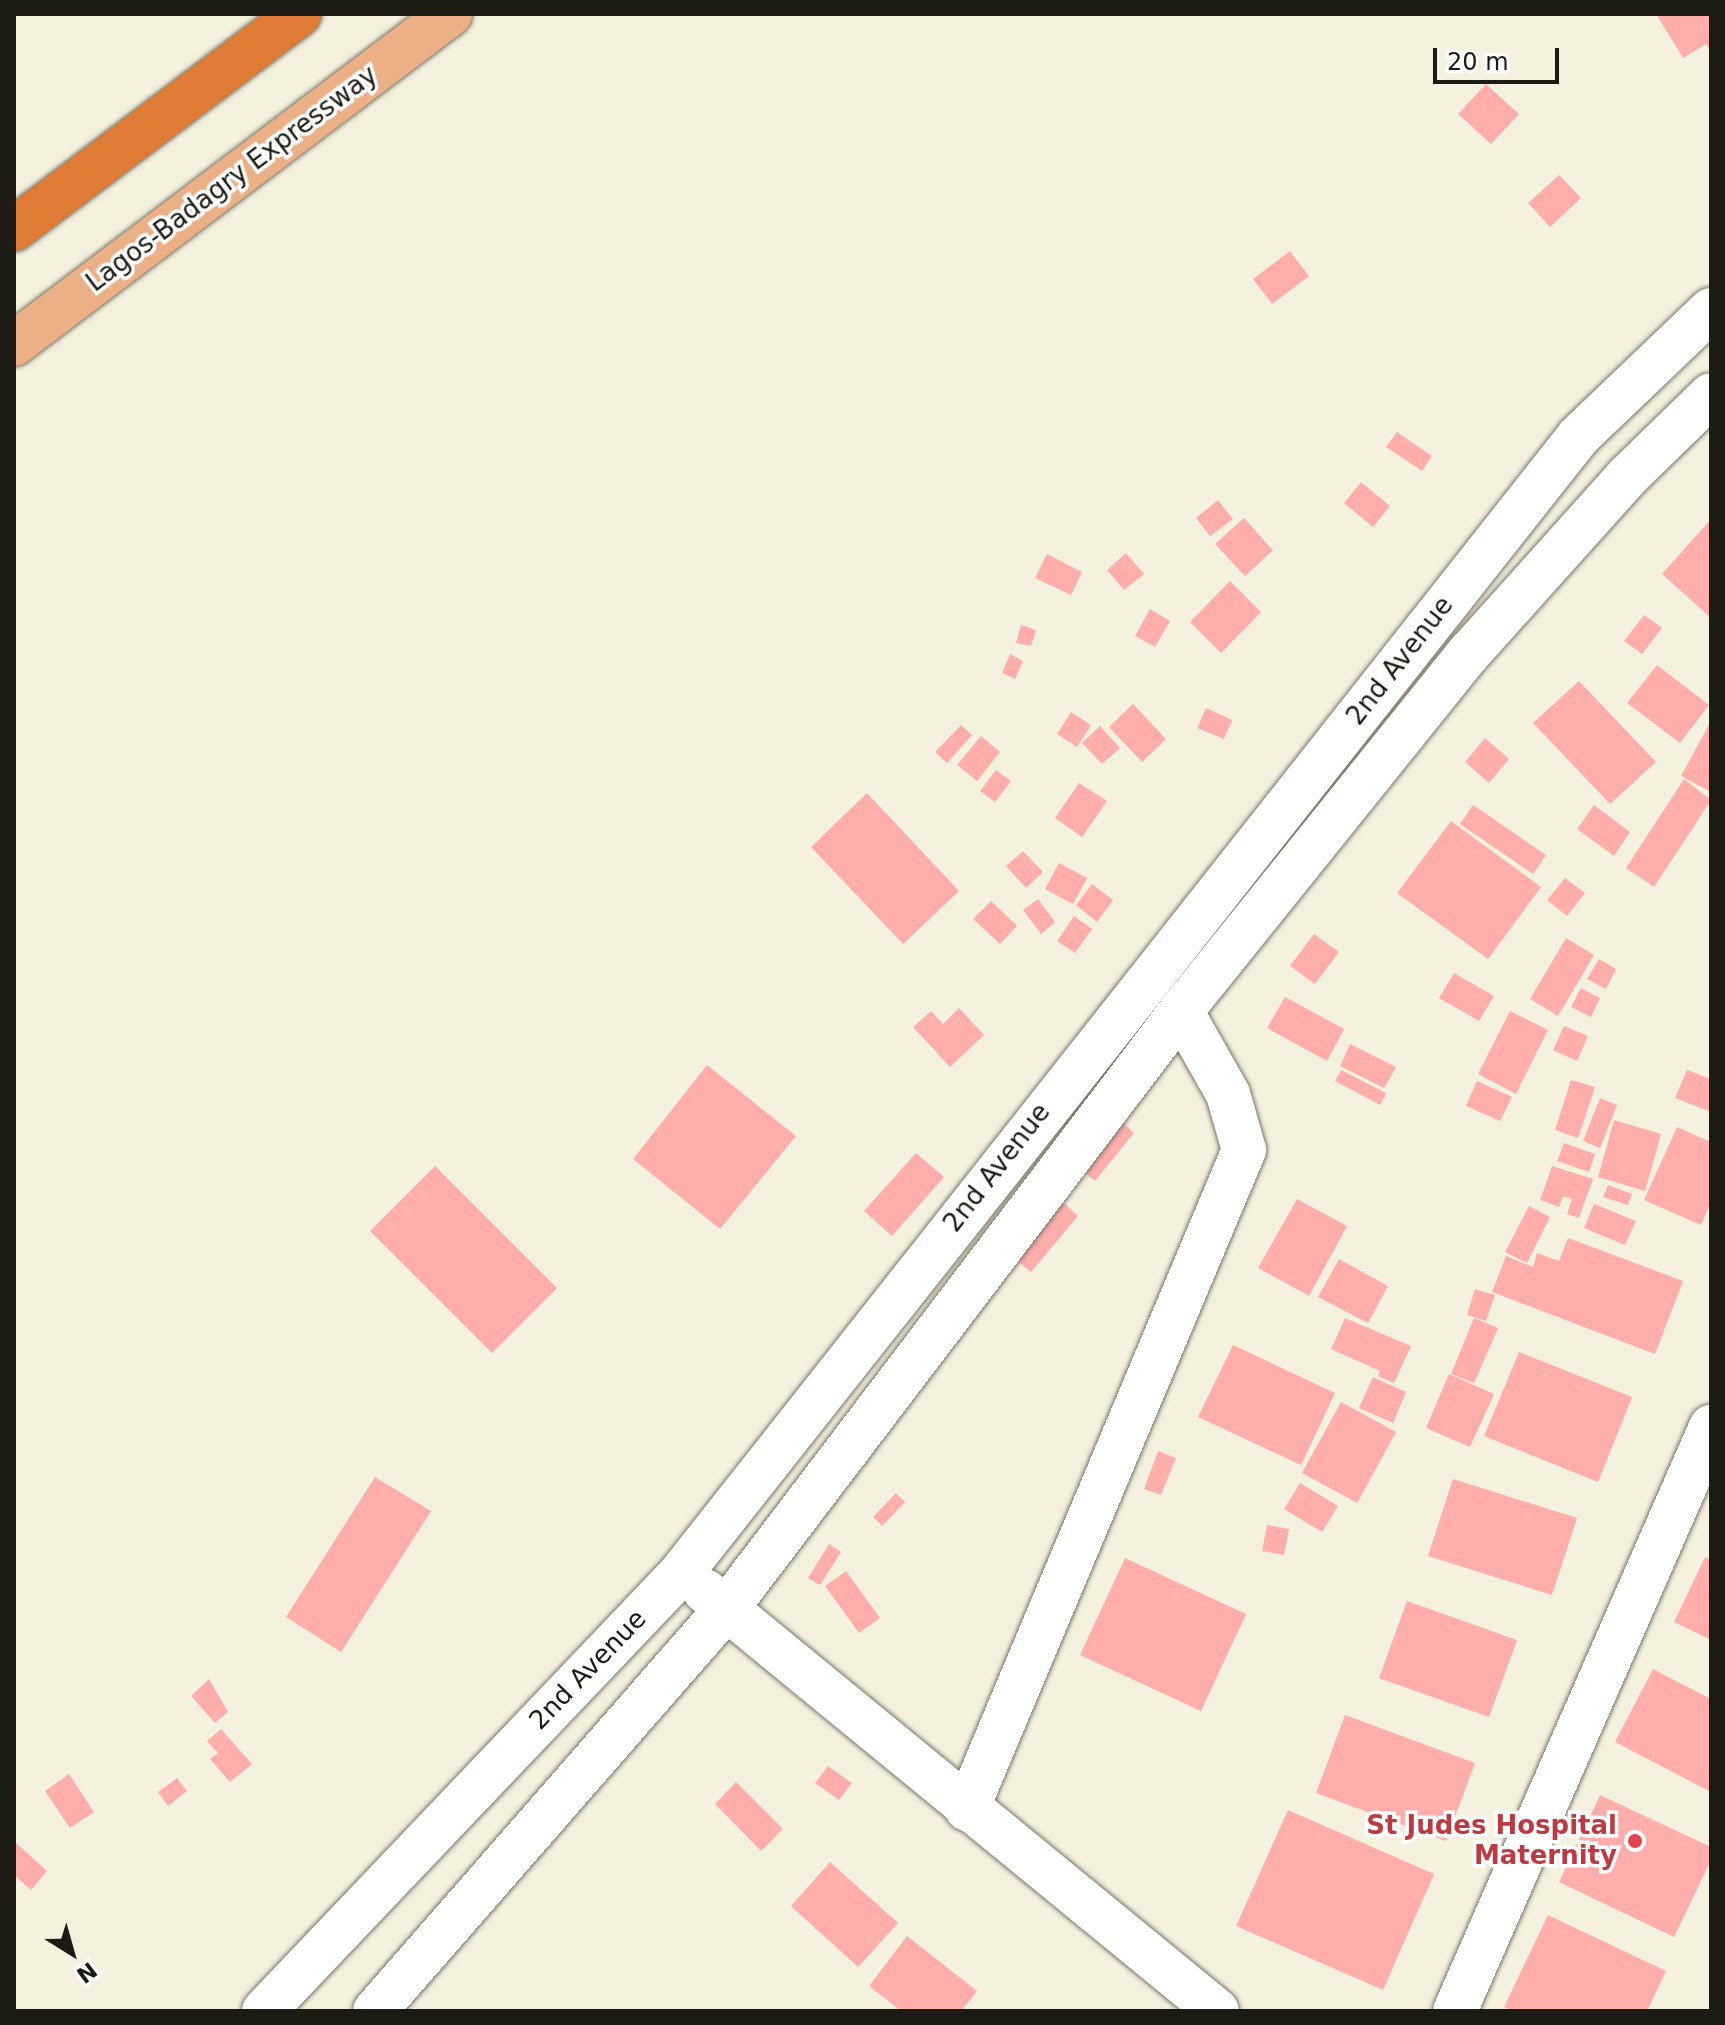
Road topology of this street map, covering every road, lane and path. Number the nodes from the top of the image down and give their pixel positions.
1 (299, 14) edge
2 (450, 14) edge
3 (14, 229) edge
4 (1711, 310) edge
5 (14, 344) edge
6 (1711, 395) edge
7 (1181, 1011) junction
8 (1711, 1427) edge
9 (681, 1573) junction
10 (727, 1608) junction
11 (967, 1809) junction
12 (264, 2011) edge
13 (375, 2011) edge
14 (1217, 2011) edge
15 (1455, 2011) edge

1 - 3 highway
2 - 5 main road, Lagos-Badagry Expressway
4 - 9 street, 2nd Avenue
6 - 7 street, 2nd Avenue
7 - 10 street, 2nd Avenue
7 - 11 street
8 - 15 street
9 - 10 street
9 - 12 street, 2nd Avenue
10 - 11 street
10 - 13 street, 2nd Avenue
11 - 14 street

